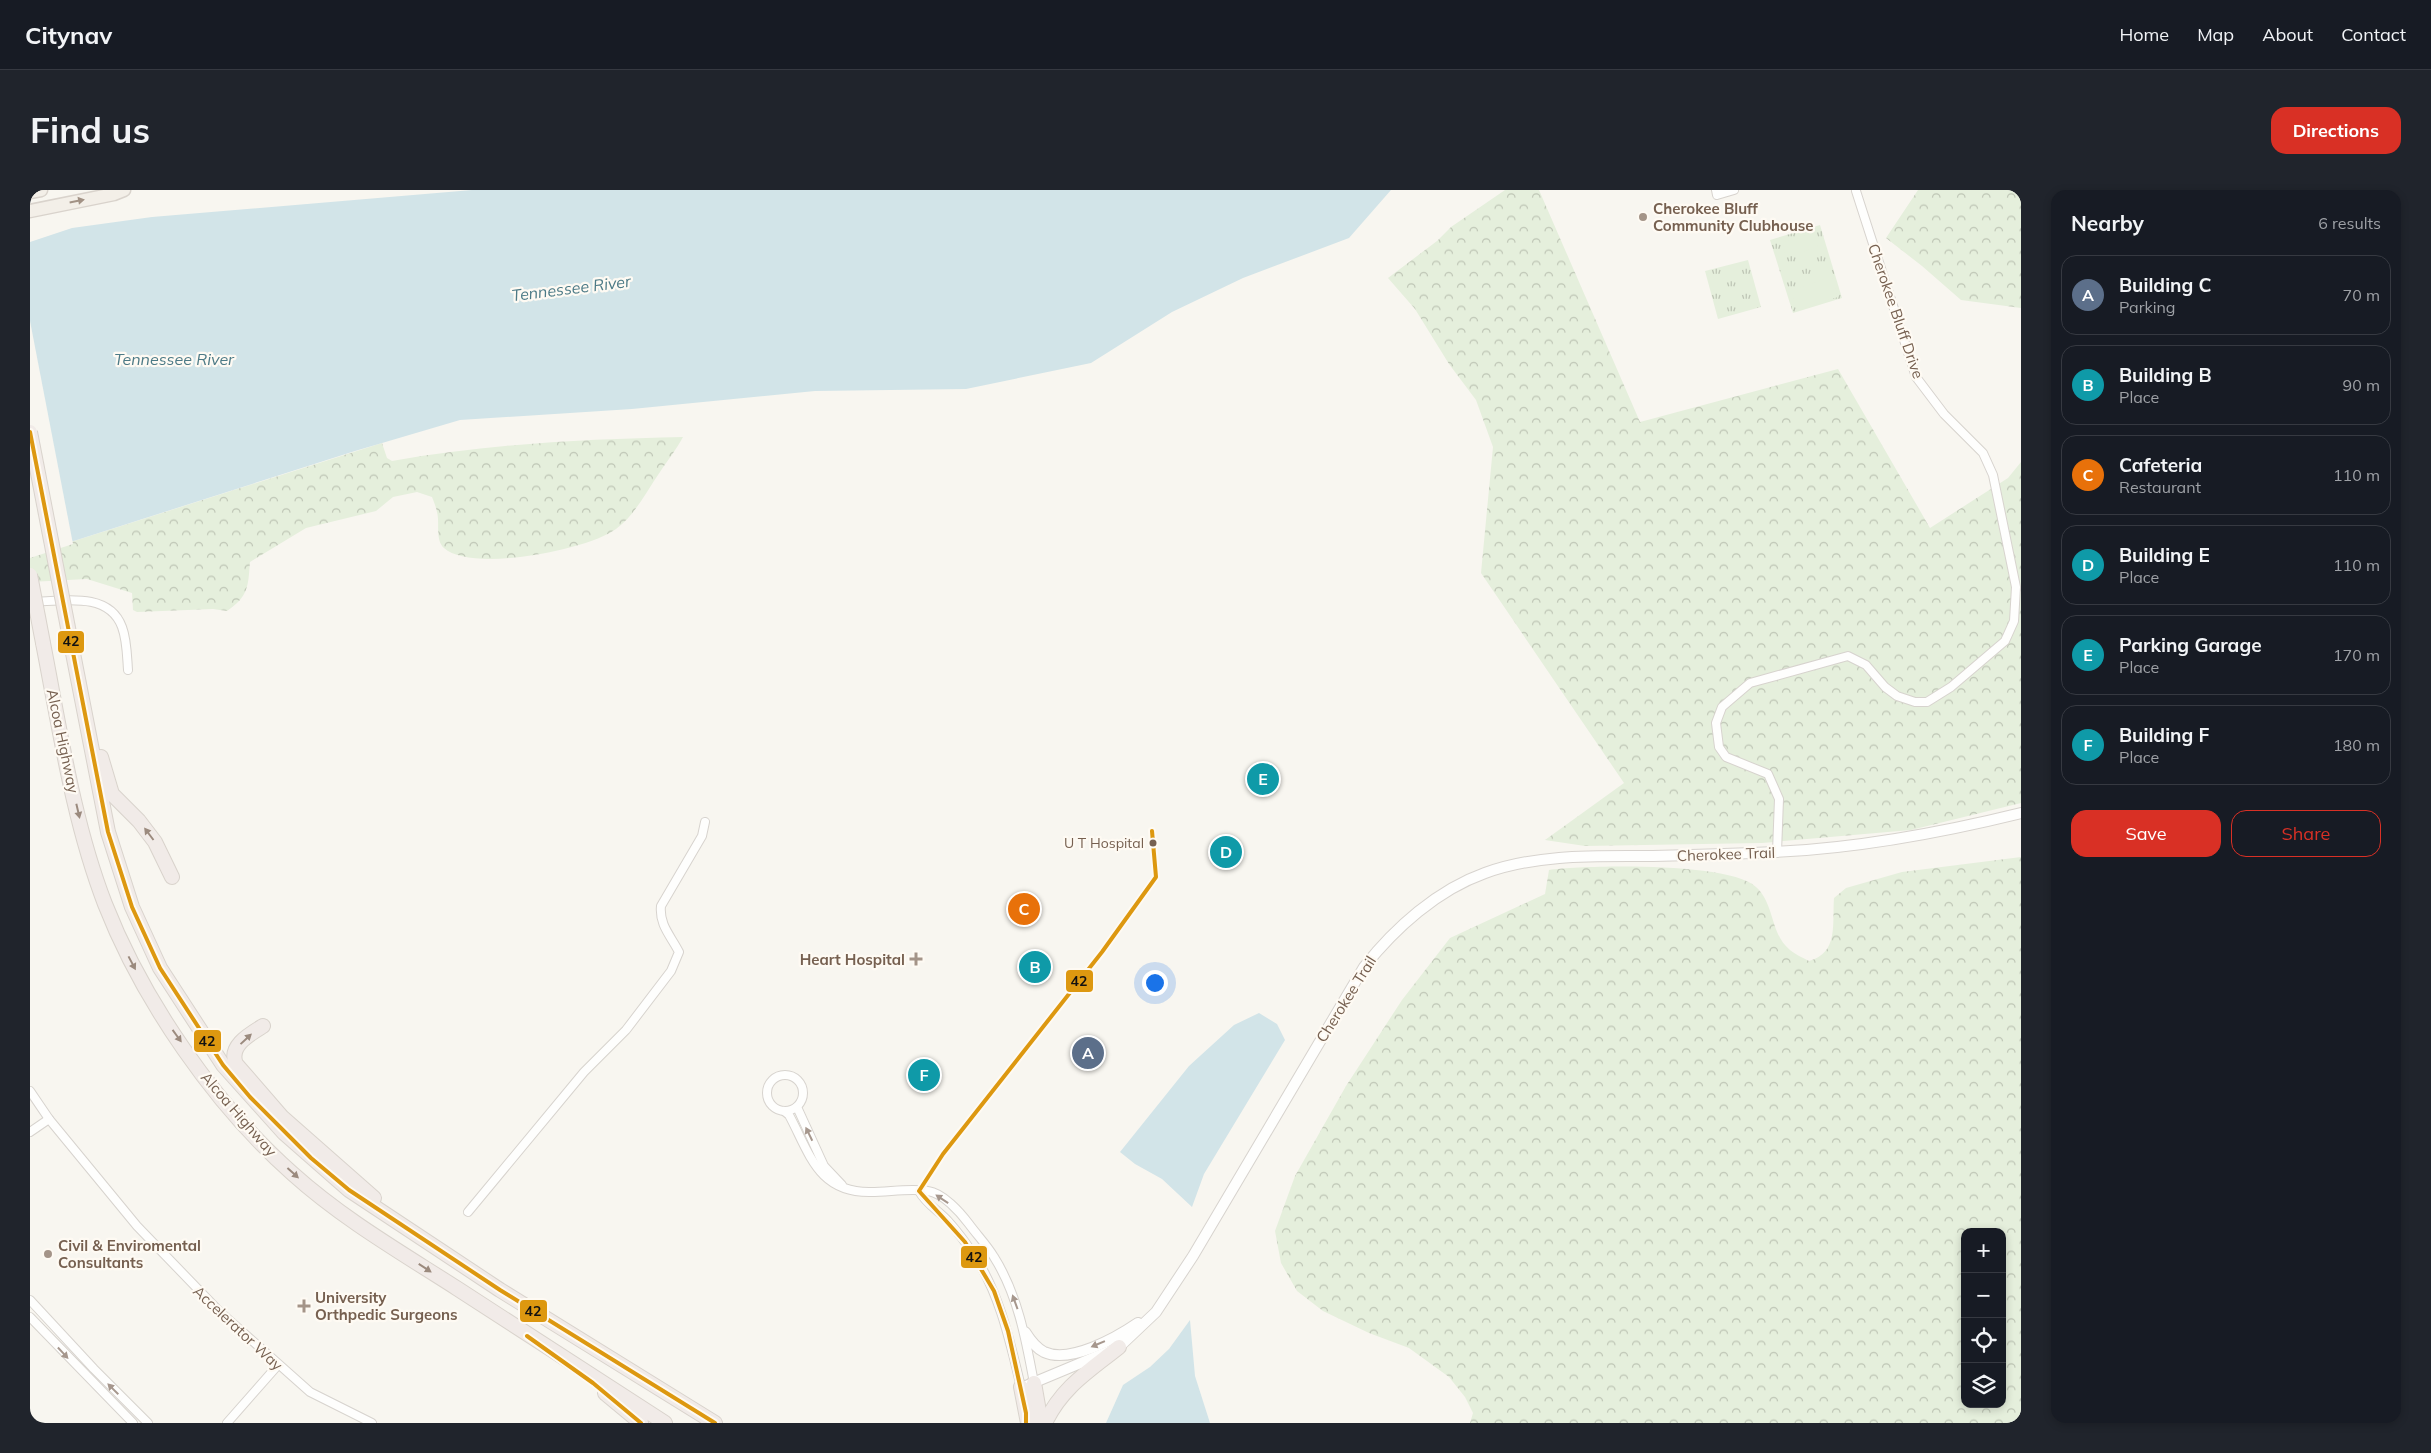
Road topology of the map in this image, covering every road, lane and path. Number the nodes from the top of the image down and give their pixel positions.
1 (41, 190) edge
2 (124, 190) edge
3 (1716, 190) edge
4 (1734, 190) edge
5 (1856, 190) edge
6 (30, 192) edge
7 (30, 211) edge
8 (30, 432) edge
9 (30, 575) edge
10 (30, 602) edge
11 (128, 670) dead end
12 (76, 671) junction
13 (2021, 812) edge
14 (705, 822) dead end
15 (1777, 852) junction
16 (172, 877) dead end
17 (263, 1026) dead end
18 (30, 1091) edge
19 (797, 1107) junction
20 (784, 1111) junction
21 (49, 1119) junction
22 (30, 1132) edge
23 (843, 1187) junction
24 (920, 1192) junction
25 (468, 1212) dead end
26 (414, 1233) junction
27 (30, 1300) edge
28 (475, 1300) junction
29 (1156, 1312) junction
30 (30, 1317) edge
31 (1025, 1332) junction
32 (1119, 1347) junction
33 (278, 1365) junction
34 (1028, 1385) junction
35 (1027, 1420) edge
36 (133, 1423) edge
37 (148, 1423) edge
38 (228, 1423) edge
39 (372, 1423) edge
40 (641, 1423) edge
41 (666, 1423) edge
42 (715, 1423) edge
43 (1041, 1423) edge
44 (1045, 1423) edge

1 - 6 main road
7 -> 2 main road
3 - 4 street
5 - 15 street, Cherokee Bluff Drive
8 - 12 highway, Alcoa Highway, bridge
9 -> 28 highway, Alcoa Highway, bridge
10 - 11 street
16 -> 12 highway
12 - 26 highway, Alcoa Highway
13 - 15 street, Cherokee Trail
14 - 25 street
15 - 29 street, Cherokee Trail
26 -> 17 highway
18 - 21 street, Accelerator Way
19 - 20 street
19 - 20 street
23 -> 19 street
20 - 23 street
21 - 22 street
21 - 33 street, Accelerator Way
23 - 24 street
31 -> 24 street
24 - 34 street
26 - 42 highway, Alcoa Highway
37 -> 27 street
28 - 40 highway
28 - 41 highway, Alcoa Highway
29 -> 31 street
29 - 32 street, Cherokee Trail
30 -> 36 street
31 - 34 street
32 - 34 street, Cherokee Trail
32 - 44 highway
33 - 38 street
33 - 39 street, Accelerator Way
34 - 35 highway
34 - 43 highway

